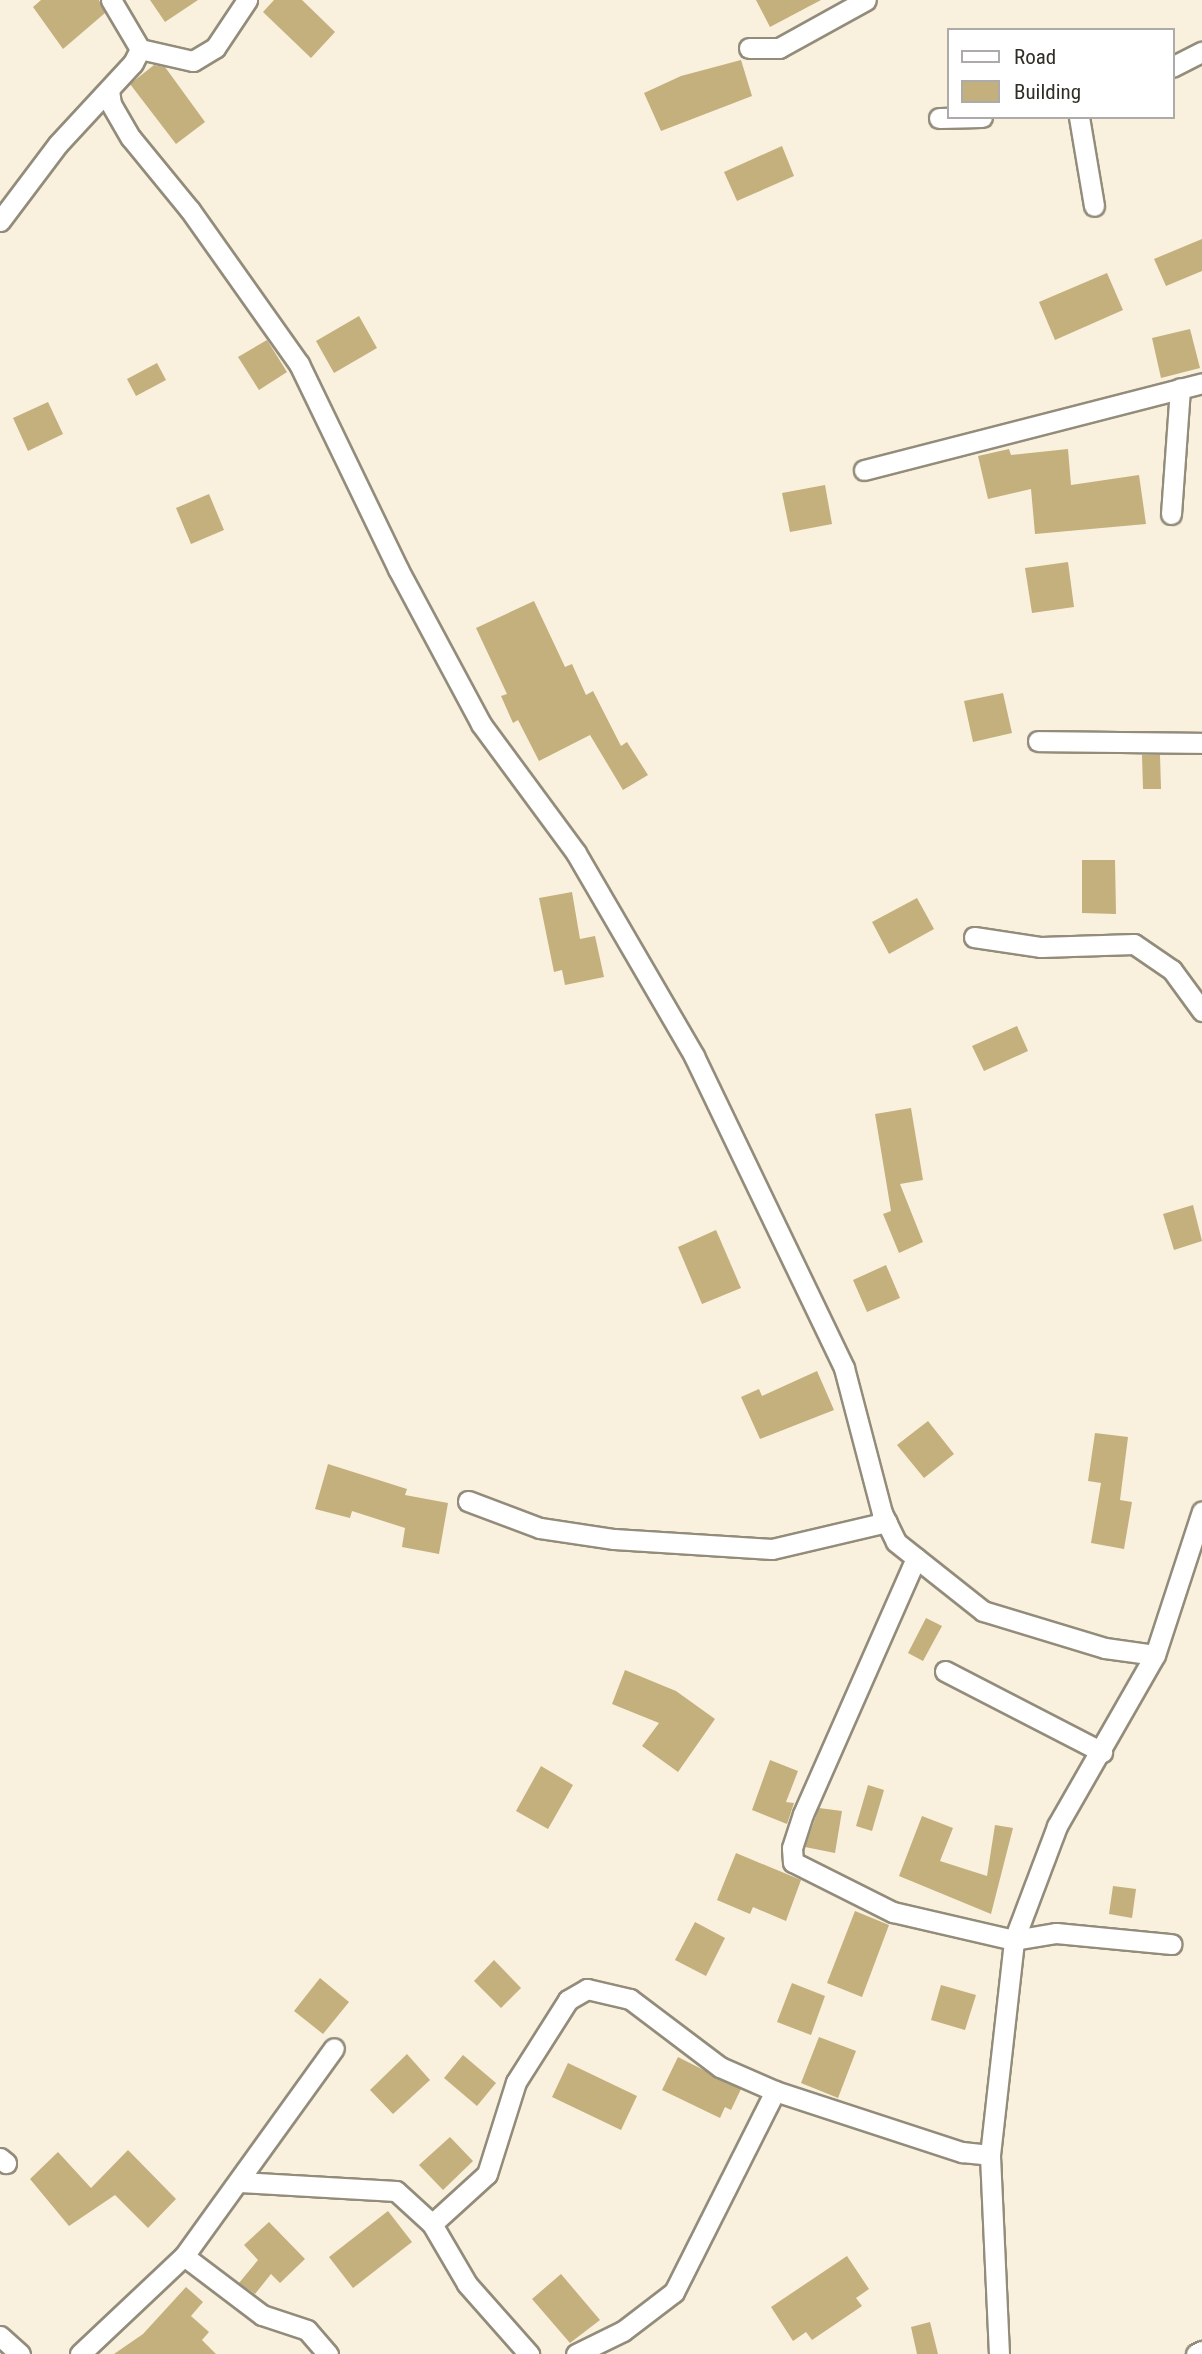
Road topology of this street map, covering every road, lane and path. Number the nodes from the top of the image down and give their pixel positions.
1 (111, 0) edge
2 (247, 0) edge
3 (866, 0) edge
4 (749, 48) dead end
5 (140, 49) junction
6 (1202, 52) edge
7 (1174, 66) edge
8 (109, 90) junction
9 (939, 118) dead end
10 (946, 118) edge
11 (1079, 119) edge
12 (1094, 206) dead end
13 (0, 221) edge
14 (1202, 383) edge
15 (1180, 388) junction
16 (864, 470) dead end
17 (1171, 514) dead end
18 (1038, 741) dead end
19 (1202, 743) edge
20 (974, 937) dead end
21 (1202, 1011) edge
22 (468, 1501) dead end
23 (1202, 1511) edge
24 (887, 1522) junction
25 (916, 1558) junction
26 (1155, 1655) junction
27 (944, 1671) dead end
28 (1102, 1752) junction
29 (1014, 1940) junction
30 (1171, 1944) dead end
31 (334, 2048) dead end
32 (775, 2091) junction
33 (990, 2155) junction
34 (240, 2182) junction
35 (432, 2224) junction
36 (184, 2256) junction
37 (0, 2336) edge
38 (1202, 2351) edge
39 (20, 2354) edge
40 (80, 2354) edge
41 (328, 2354) edge
42 (529, 2354) edge
43 (576, 2354) edge
44 (999, 2354) edge
45 (1196, 2354) edge

1 - 5 street
2 - 5 street
3 - 4 street
5 - 8 street
6 - 7 street
8 - 13 street
8 - 24 street
9 - 10 street
11 - 12 street
14 - 15 street
15 - 16 street
15 - 17 street
18 - 19 street
20 - 21 street
22 - 24 street
23 - 26 street
24 - 25 street
25 - 26 street
25 - 29 street
26 - 28 street
27 - 28 street
28 - 29 street
29 - 30 street
29 - 33 street
31 - 34 street
32 - 33 street
32 - 35 street
32 - 43 street
33 - 44 street
34 - 35 street
34 - 36 street
35 - 42 street
36 - 40 street
36 - 41 street
37 - 39 street
38 - 45 street

